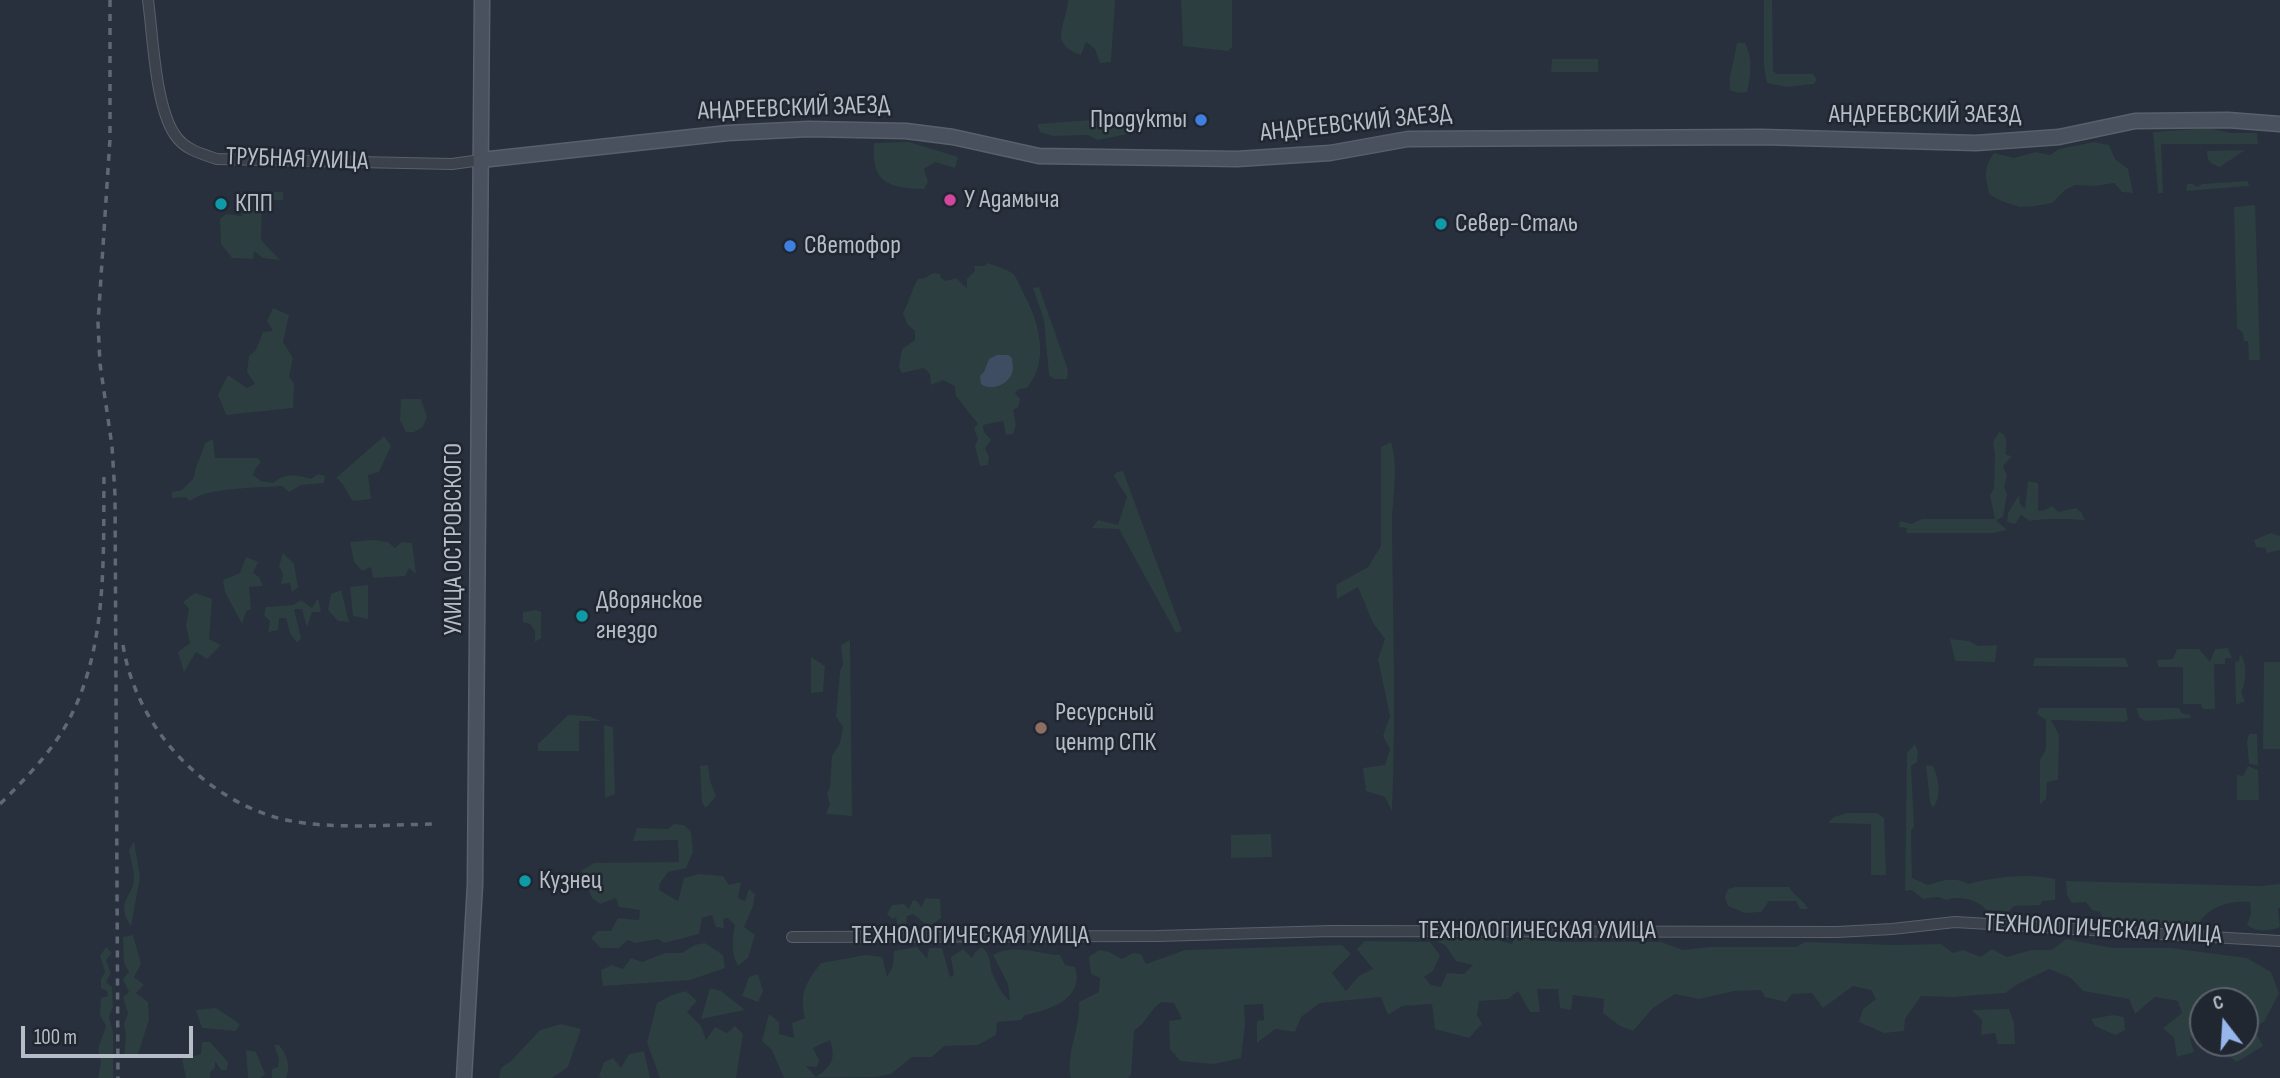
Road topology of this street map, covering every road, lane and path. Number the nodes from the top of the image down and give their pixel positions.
1 (148, 0) edge
2 (482, 0) edge
3 (2280, 124) edge
4 (481, 160) junction
5 (792, 937) dead end
6 (2280, 941) edge
7 (464, 1078) edge

1 - 4 street, ТРУБНАЯ УЛИЦА
2 - 4 street, УЛИЦА ОСТРОВСКОГО
3 - 4 street, АНДРЕЕВСКИЙ ЗАЕЗД
4 - 7 street, УЛИЦА ОСТРОВСКОГО
5 - 6 street, ТЕХНОЛОГИЧЕСКАЯ УЛИЦА

